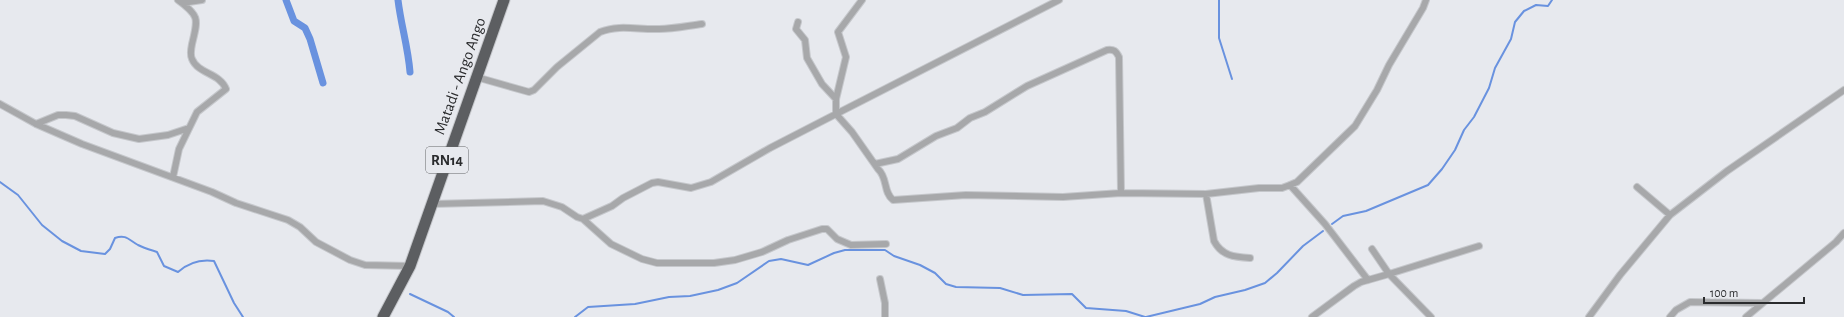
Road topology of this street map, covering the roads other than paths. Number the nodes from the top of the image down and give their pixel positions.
1 (202, 0) edge
2 (504, 0) edge
3 (862, 0) edge
4 (1059, 0) edge
5 (1426, 0) edge
6 (180, 1) edge
7 (798, 22) dead end
8 (702, 24) dead end
9 (476, 77) junction
10 (1844, 90) edge
11 (836, 99) junction
12 (0, 104) edge
13 (836, 114) junction
14 (36, 124) junction
15 (189, 128) junction
16 (875, 164) junction
17 (173, 177) junction
18 (1290, 185) junction
19 (1637, 187) dead end
20 (1121, 193) junction
21 (1206, 194) junction
22 (432, 204) junction
23 (1670, 215) junction
24 (583, 219) junction
25 (1844, 233) edge
26 (886, 244) dead end
27 (1479, 246) dead end
28 (1372, 249) dead end
29 (1250, 258) dead end
30 (410, 266) junction
31 (1389, 274) junction
32 (880, 279) dead end
33 (1368, 280) junction
34 (1762, 303) junction
35 (383, 317) edge
36 (885, 317) edge
37 (1312, 317) edge
38 (1431, 317) edge
39 (1589, 317) edge
40 (1670, 317) edge
41 (1746, 317) edge

1 - 6 street
2 - 9 highway, Matadi - Ango Ango / RN14
3 - 11 street
4 - 13 street
5 - 18 street
6 - 15 street
7 - 11 street
8 - 9 street
9 - 22 highway, Matadi - Ango Ango / RN14
10 - 23 street
11 - 13 street
12 - 14 street
13 - 16 street
13 - 24 street
14 - 15 street
14 - 17 street
15 - 17 street
16 - 20 street
16 - 20 street
17 - 30 street
18 - 21 street
18 - 33 street
19 - 23 street
20 - 21 street
21 - 29 street
22 - 24 street
22 - 30 highway, Matadi - Ango Ango / RN14
23 - 39 street
24 - 26 street
25 - 34 street
27 - 31 street
28 - 31 street
30 - 35 highway, Matadi - Ango Ango / RN14
31 - 33 street
31 - 38 street
32 - 36 street
33 - 37 street
34 - 40 street
34 - 41 street

